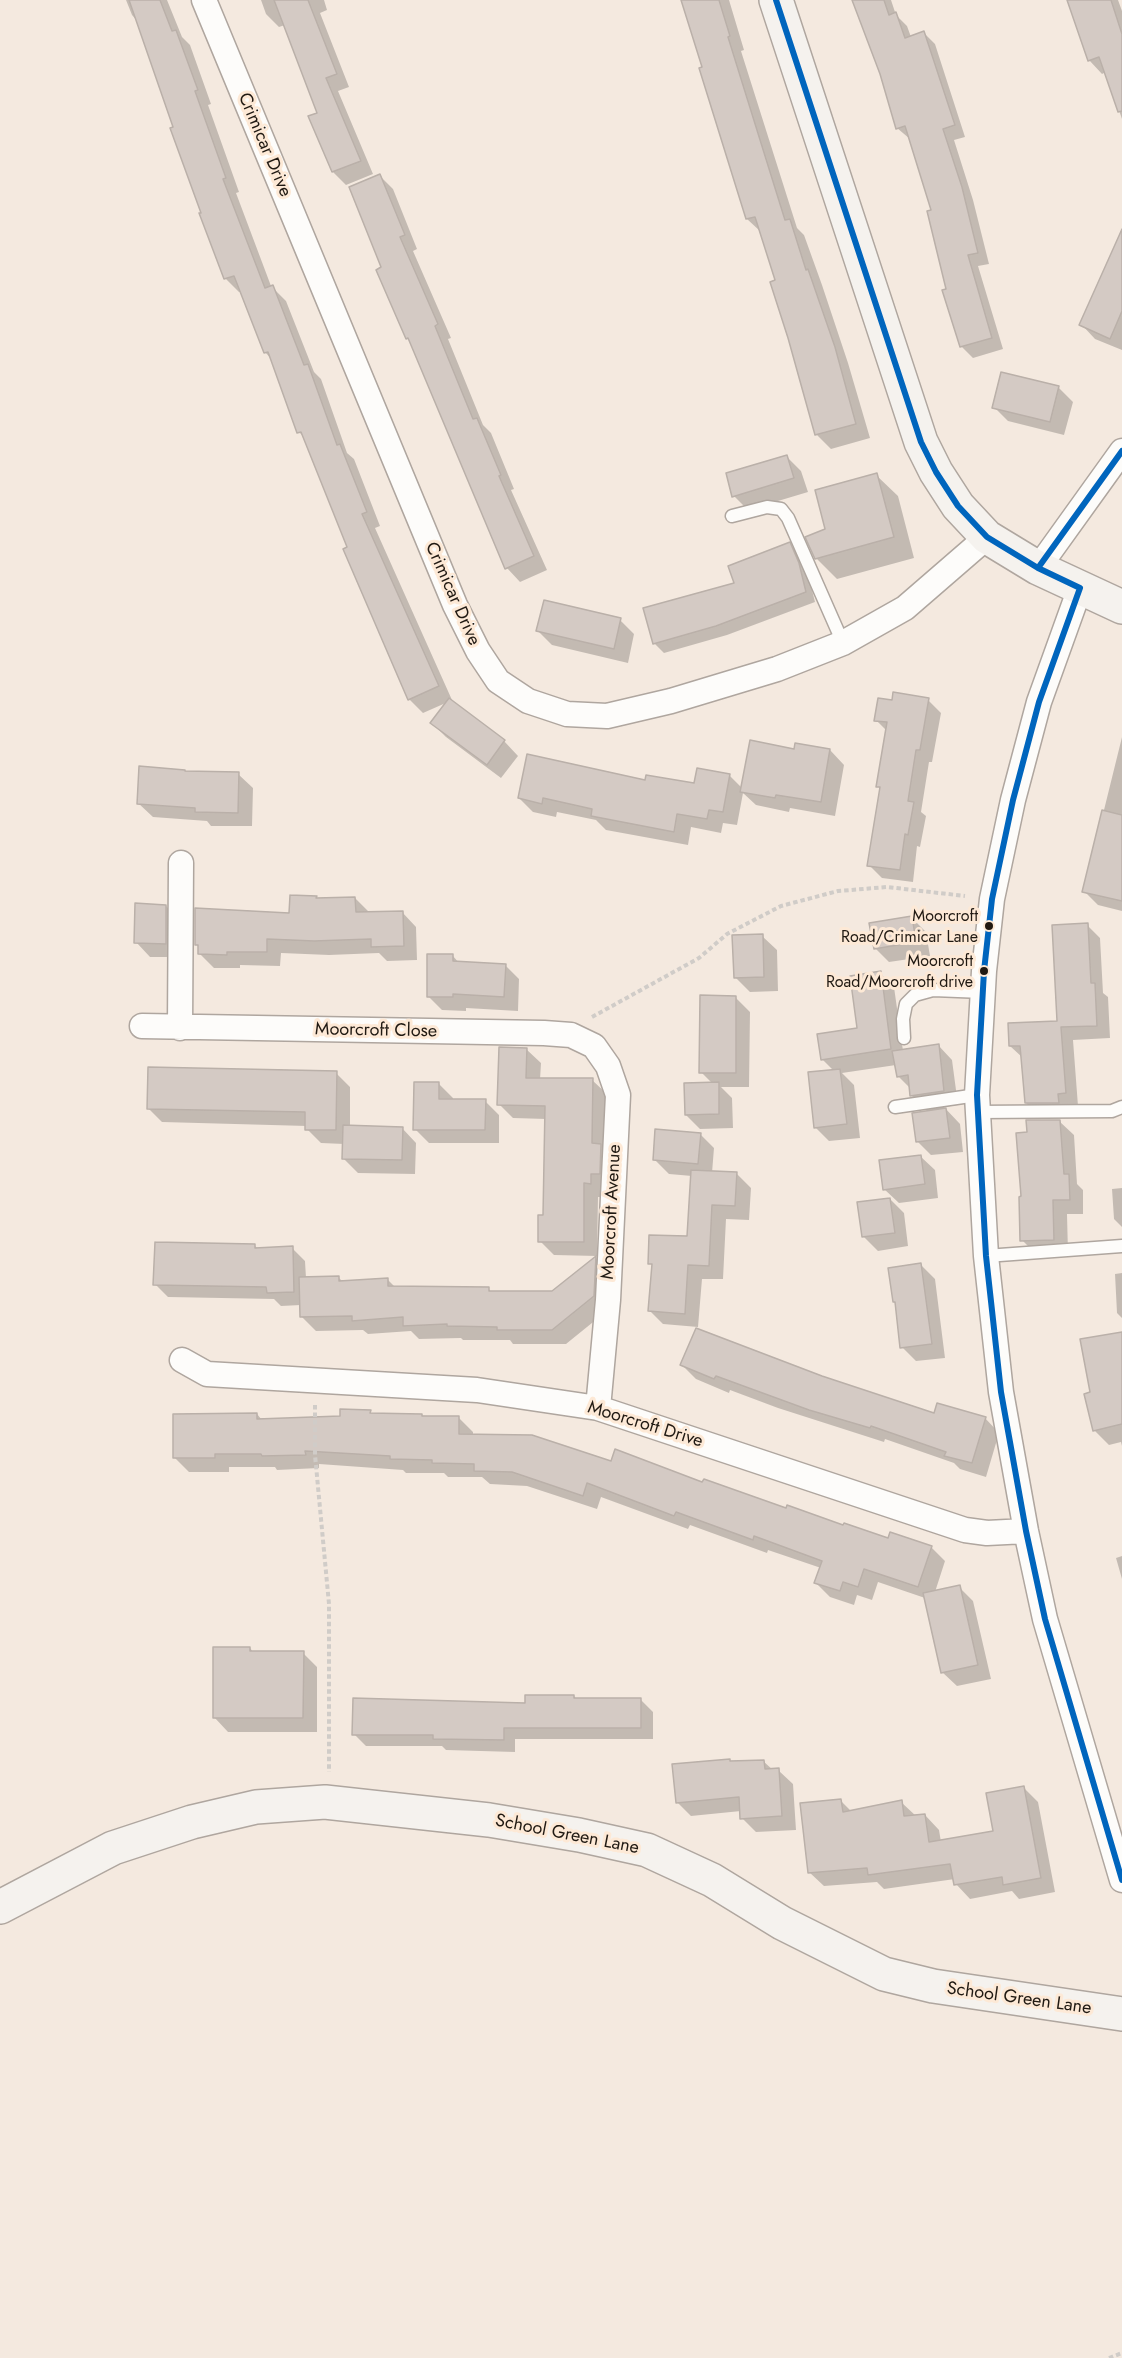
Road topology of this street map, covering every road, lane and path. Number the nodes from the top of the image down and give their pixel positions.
1 (204, 0) edge
2 (776, 0) edge
3 (1122, 451) edge
4 (732, 516) dead end
5 (987, 537) junction
6 (1038, 568) junction
7 (1080, 588) junction
8 (1122, 607) edge
9 (843, 644) junction
10 (181, 863) dead end
11 (992, 898) junction
12 (983, 992) junction
13 (142, 1026) dead end
14 (180, 1028) junction
15 (571, 1035) junction
16 (904, 1038) dead end
17 (977, 1103) junction
18 (895, 1107) dead end
19 (1122, 1107) edge
20 (1122, 1246) edge
21 (986, 1256) junction
22 (182, 1360) dead end
23 (314, 1379) junction
24 (598, 1408) junction
25 (1026, 1531) junction
26 (325, 1803) junction
27 (1122, 1880) edge
28 (0, 1907) edge
29 (1122, 2014) edge
30 (1122, 2353) edge
31 (1109, 2358) edge

1 - 9 street, Crimicar Drive
2 - 5 street
3 - 6 street
4 - 9 lane
5 - 6 street
5 - 9 street, Crimicar Drive
6 - 7 street
7 - 8 street
7 - 11 street
10 - 14 street
11 - 12 street
11 - 15 path
12 - 16 lane
12 - 17 street
13 - 14 street, Moorcroft Close
14 - 15 street, Moorcroft Close
15 - 24 street, Moorcroft Avenue
17 - 18 lane
17 - 19 lane
17 - 21 street
20 - 21 lane
21 - 25 street
22 - 23 street, Moorcroft Drive
23 - 24 street, Moorcroft Drive
23 - 26 path
24 - 25 street, Moorcroft Drive
25 - 27 street
26 - 28 street, School Green Lane
26 - 29 street, School Green Lane
30 - 31 path

